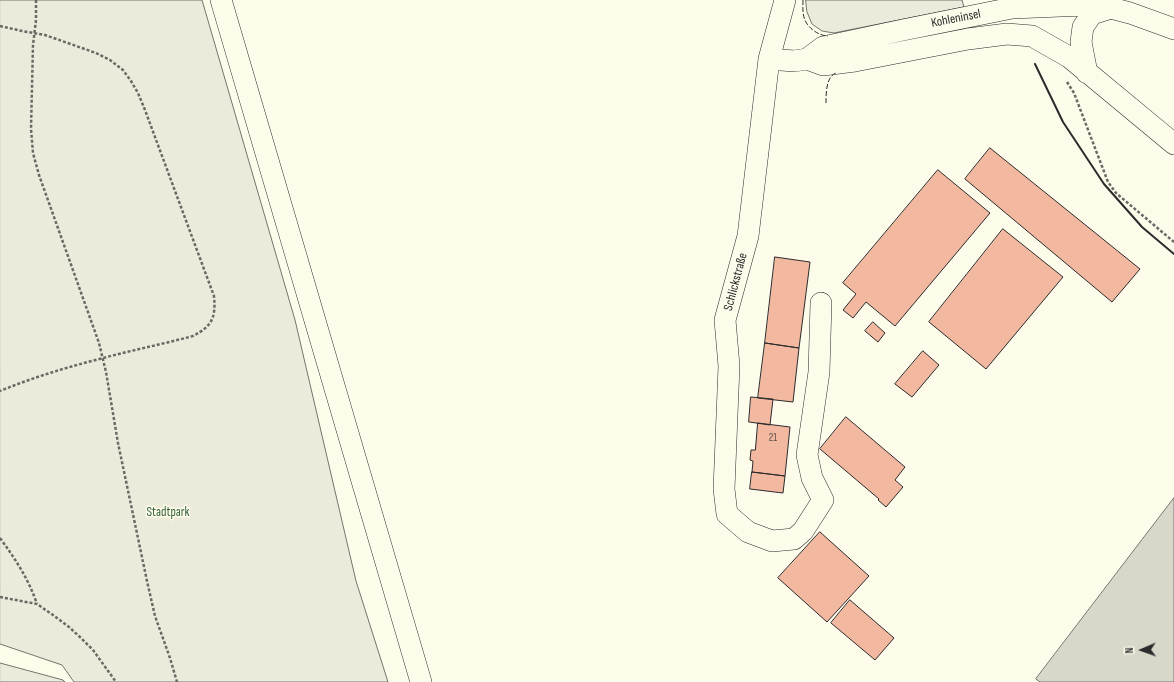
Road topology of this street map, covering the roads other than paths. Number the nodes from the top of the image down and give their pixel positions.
1 (221, 0) edge
2 (785, 0) edge
3 (1111, 8) junction
4 (1174, 29) edge
5 (769, 58) junction
6 (807, 59) junction
7 (1087, 73) junction
8 (1174, 144) edge
9 (821, 303) dead end
10 (421, 682) edge

1 - 10 street
2 - 5 street, Schlickstraße
3 - 4 street, Kohleninsel
3 - 6 street, Kohleninsel
3 - 7 street
5 - 6 street, Kohleninsel
5 - 9 street, Schlickstraße
6 - 7 street, Kohleninsel
7 - 8 street, Kohleninsel

